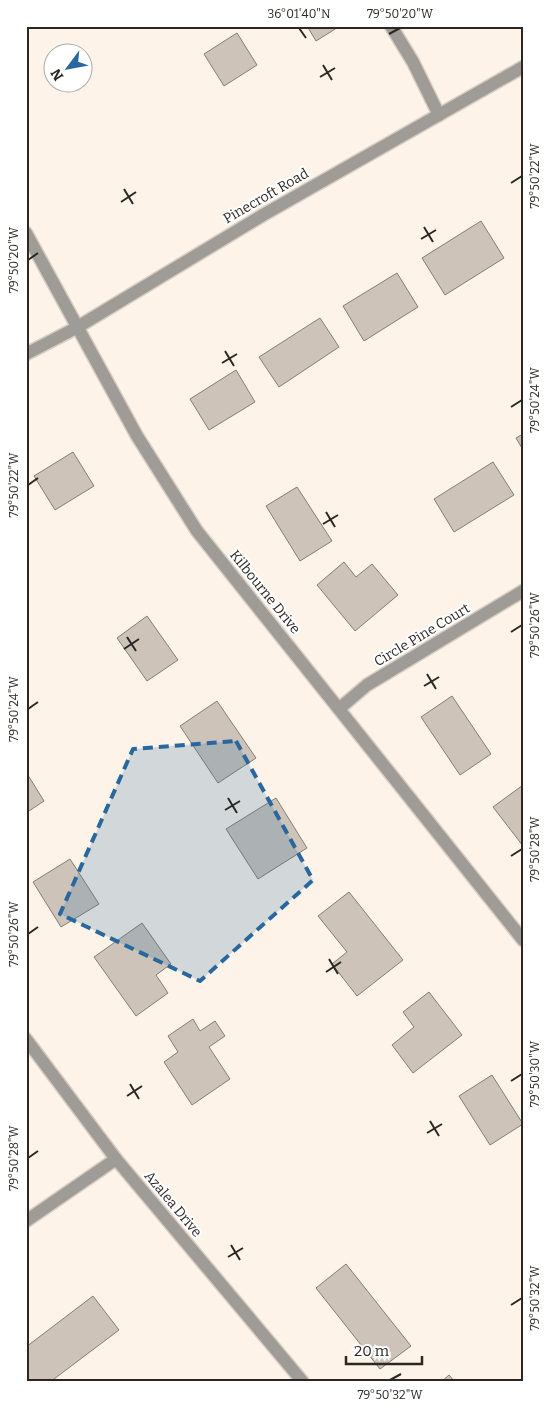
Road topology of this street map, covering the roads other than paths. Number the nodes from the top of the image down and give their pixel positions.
1 (391, 26) edge
2 (523, 67) edge
3 (439, 115) junction
4 (26, 234) edge
5 (76, 328) junction
6 (26, 354) edge
7 (523, 591) edge
8 (340, 708) junction
9 (523, 940) edge
10 (26, 1039) edge
11 (116, 1159) junction
12 (26, 1221) edge
13 (303, 1382) edge

1 - 3 street
2 - 3 street, Pinecroft Road
3 - 5 street, Pinecroft Road
4 - 5 street, Kilbourne Drive
5 - 6 street, Pinecroft Road
5 - 8 street, Kilbourne Drive
7 - 8 street, Circle Pine Court
8 - 9 street, Kilbourne Drive
10 - 11 street, Azalea Drive
11 - 12 street
11 - 13 street, Azalea Drive

